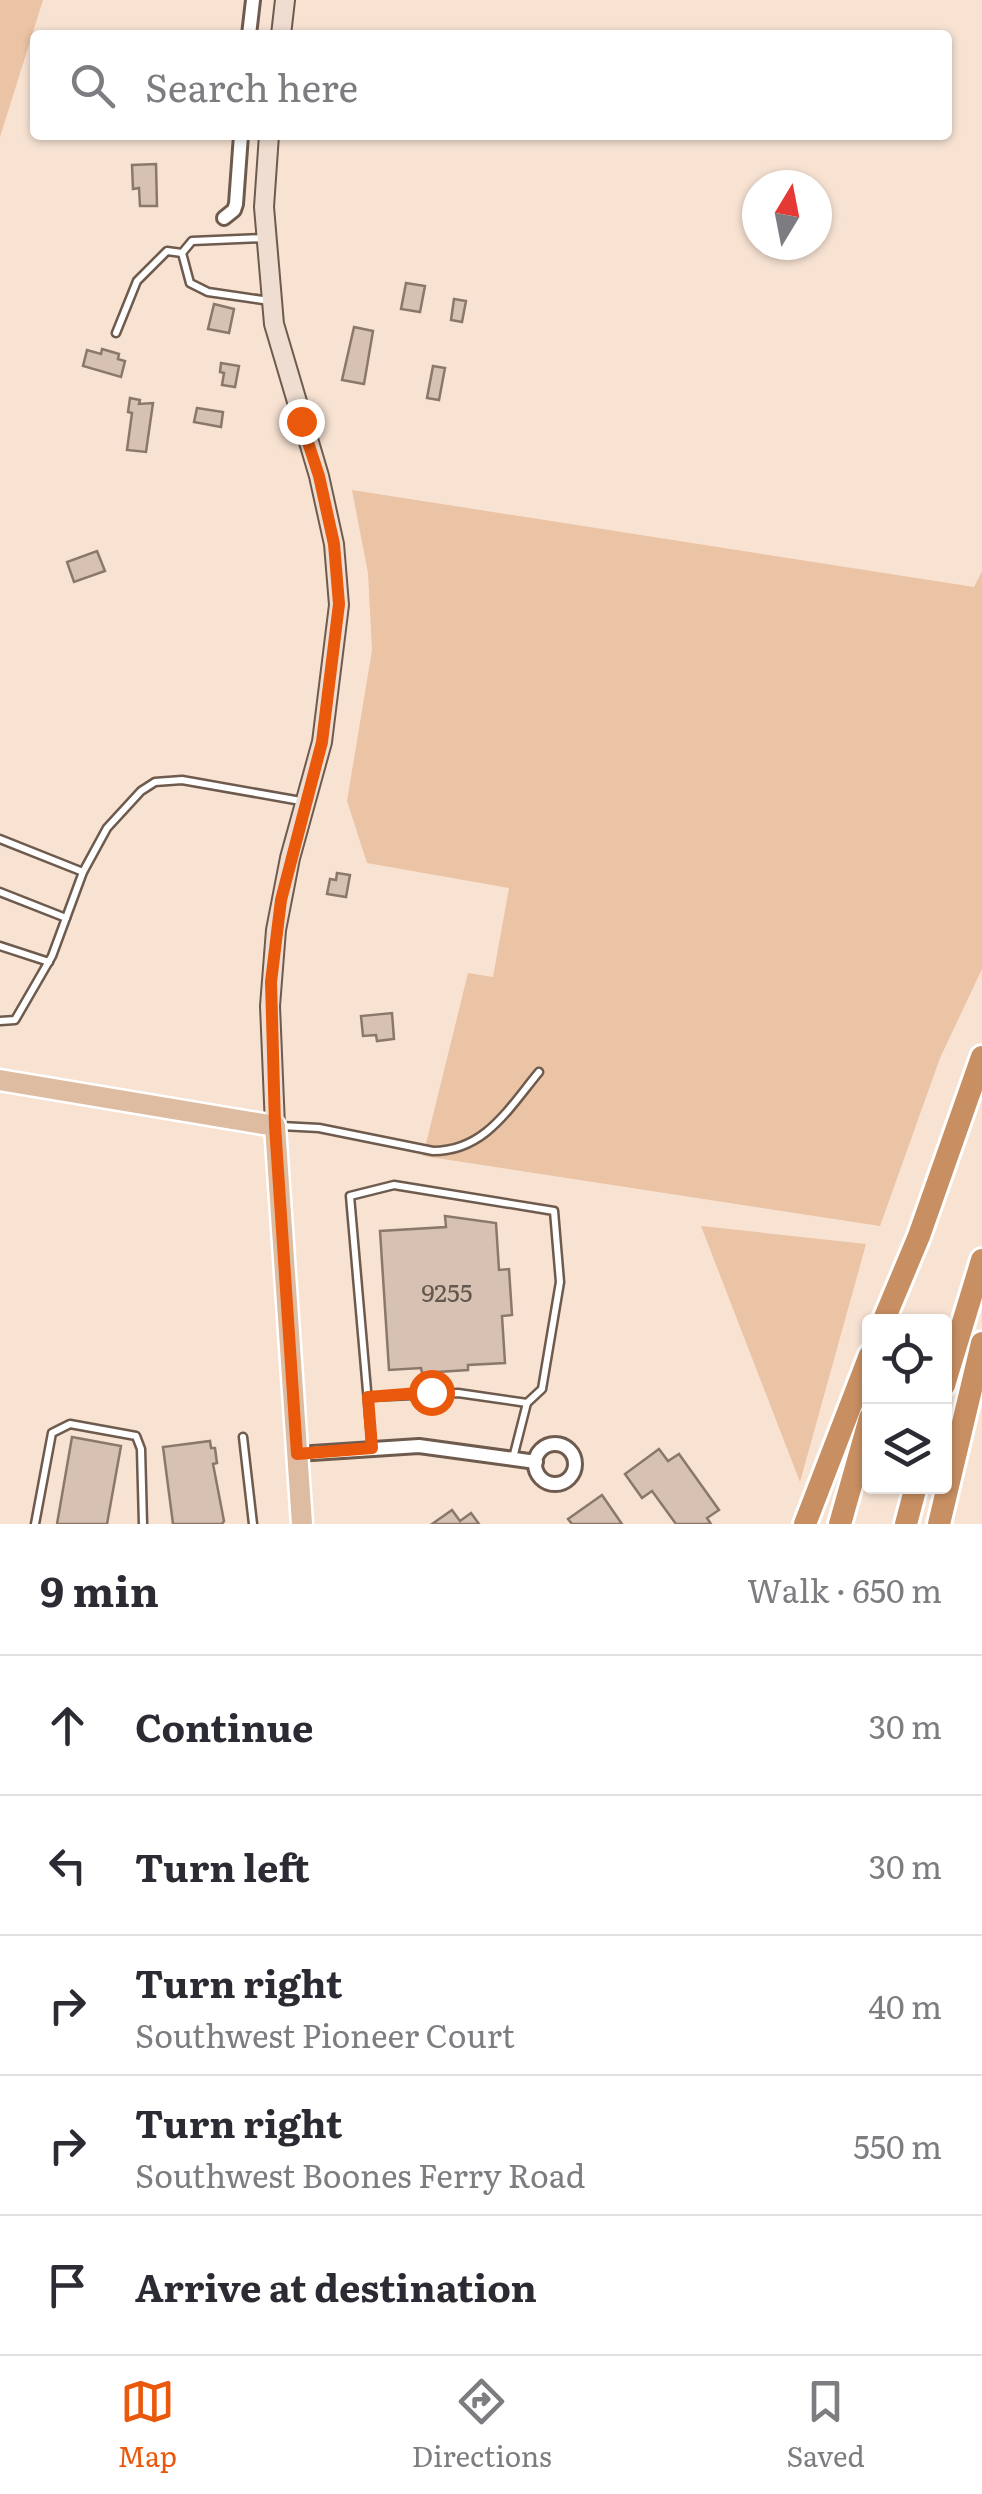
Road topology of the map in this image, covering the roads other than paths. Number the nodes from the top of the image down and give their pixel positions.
1 (253, 0) edge
2 (285, 0) edge
3 (250, 30) edge
4 (281, 30) edge
5 (240, 140) edge
6 (269, 140) edge
7 (224, 218) dead end
8 (266, 238) junction
9 (182, 253) junction
10 (272, 302) junction
11 (116, 333) dead end
12 (307, 802) junction
13 (0, 840) edge
14 (82, 872) junction
15 (0, 892) edge
16 (66, 918) junction
17 (0, 946) edge
18 (48, 962) junction
19 (0, 1021) edge
20 (982, 1057) edge
21 (539, 1072) dead end
22 (0, 1080) edge
23 (275, 1126) junction
24 (919, 1236) junction
25 (982, 1260) edge
26 (887, 1314) edge
27 (898, 1314) edge
28 (982, 1342) edge
29 (952, 1359) edge
30 (862, 1377) edge
31 (368, 1397) junction
32 (527, 1403) junction
33 (243, 1437) dead end
34 (862, 1446) edge
35 (372, 1448) junction
36 (297, 1454) junction
37 (512, 1459) junction
38 (536, 1462) dead end
39 (914, 1494) edge
40 (36, 1524) edge
41 (143, 1524) edge
42 (253, 1524) edge
43 (302, 1524) edge
44 (806, 1524) edge
45 (840, 1524) edge
46 (906, 1524) edge
47 (939, 1524) edge

1 - 3 street
2 - 4 main road
5 - 7 street
6 - 8 main road
8 - 9 lane
8 - 10 main road
9 - 10 lane
9 - 11 lane
10 - 12 main road
12 - 14 lane
12 - 23 main road
13 - 14 lane
14 - 16 lane
15 - 16 lane
16 - 18 lane
17 - 18 lane
18 - 19 lane
20 - 24 highway
21 - 23 lane
22 - 23 main road
23 - 36 main road
24 - 26 highway
24 - 27 highway
25 - 29 highway
28 - 47 highway
30 - 44 highway
31 - 32 lane
31 - 32 lane
31 - 35 lane
32 - 37 lane
33 - 42 lane
34 - 45 highway
35 - 36 street
35 - 37 street
36 - 43 main road
37 - 38 street
39 - 46 highway
40 - 41 lane

